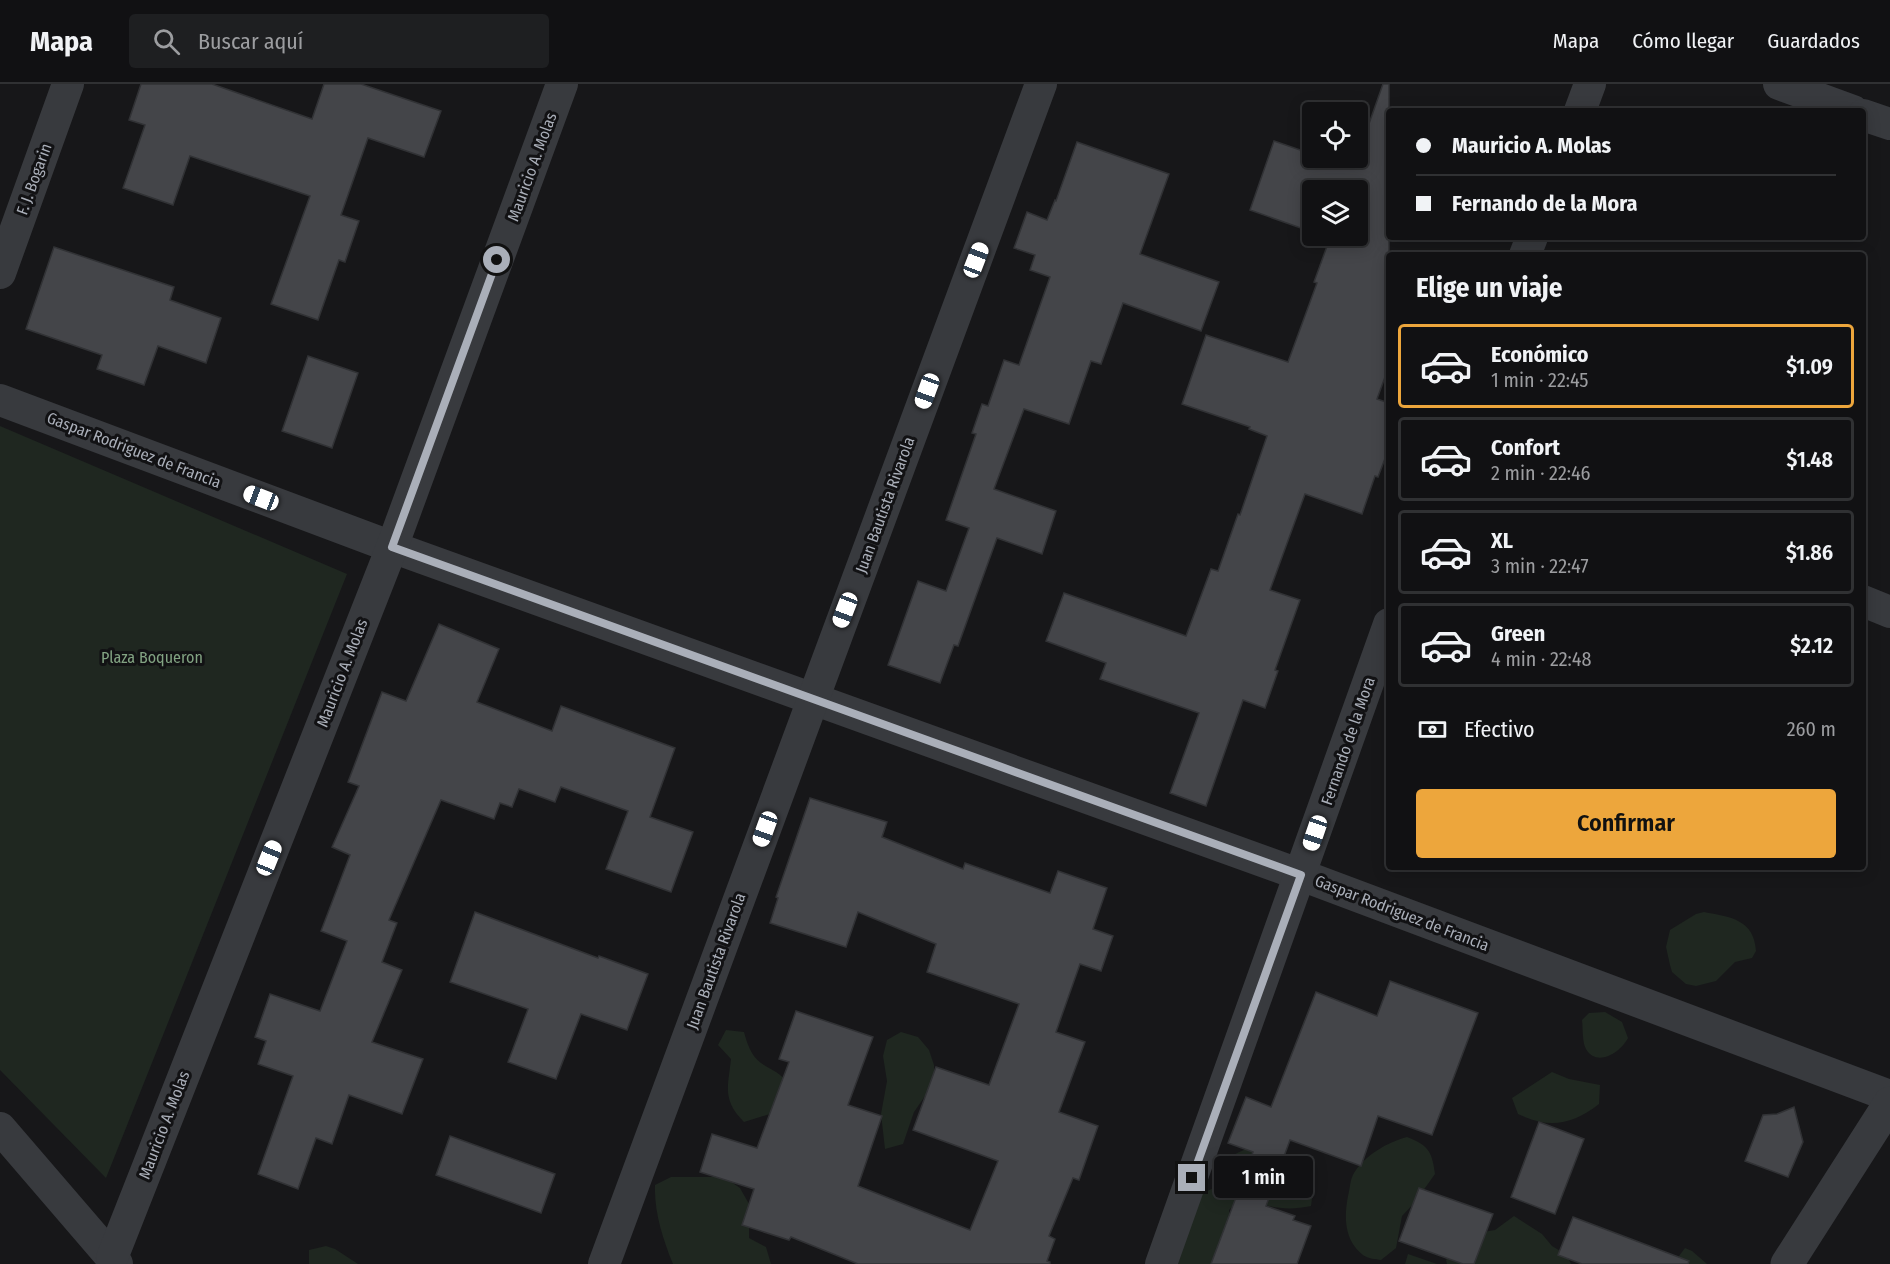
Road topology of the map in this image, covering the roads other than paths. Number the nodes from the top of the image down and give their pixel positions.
1 (68, 84) edge
2 (562, 84) edge
3 (1041, 84) edge
4 (1590, 84) edge
5 (1779, 84) edge
6 (1581, 108) edge
7 (1845, 108) edge
8 (1866, 116) edge
9 (1890, 124) edge
10 (0, 273) edge
11 (0, 400) edge
12 (392, 547) junction
13 (1866, 602) edge
14 (1890, 612) edge
15 (1386, 633) edge
16 (813, 698) junction
17 (1301, 875) junction
18 (1890, 1096) edge
19 (1890, 1103) edge
20 (0, 1128) edge
21 (114, 1261) edge
22 (604, 1264) edge
23 (1161, 1264) edge
24 (1787, 1264) edge

1 - 10 street, F. J. Bogarin
2 - 12 street, Mauricio A. Molas
3 - 16 street, Juan Bautista Rivarola
4 - 6 street
5 - 7 street
8 - 9 street
11 - 12 street, Gaspar Rodriguez de Francia
12 - 16 street, Gaspar Rodriguez de Francia
12 - 21 street, Mauricio A. Molas
13 - 14 street
15 - 17 street, Fernando de la Mora
16 - 17 street, Gaspar Rodriguez de Francia
16 - 22 street, Juan Bautista Rivarola
17 - 18 street, Gaspar Rodriguez de Francia
17 - 23 street, Fernando de la Mora
19 - 24 street
20 - 21 street

